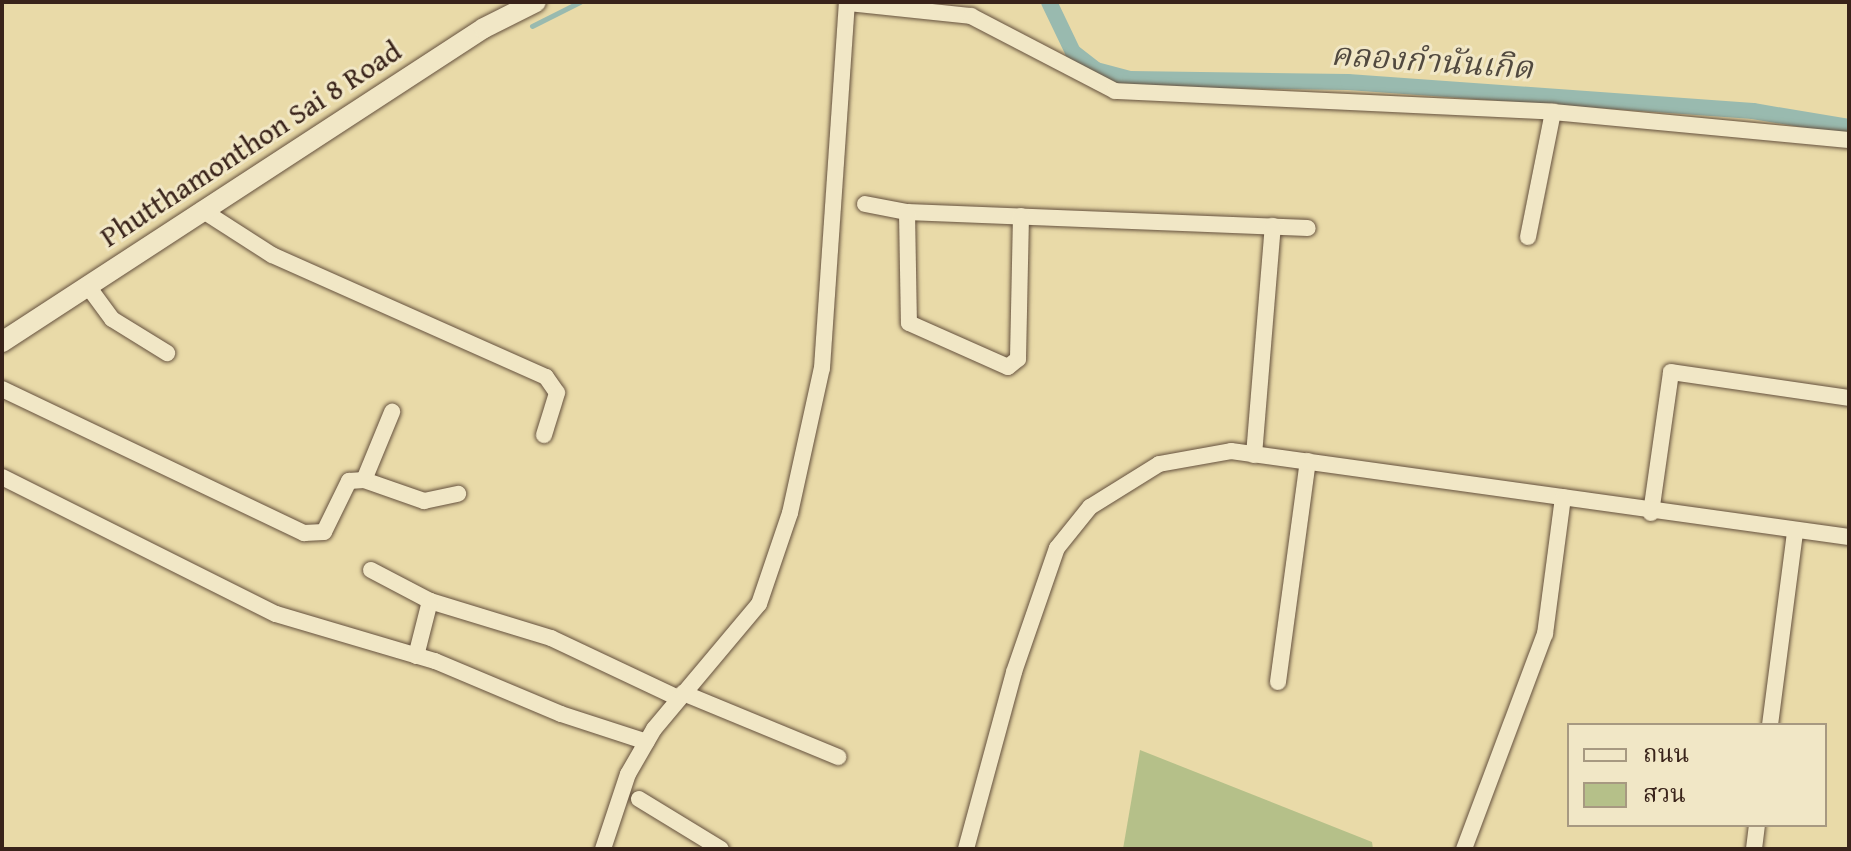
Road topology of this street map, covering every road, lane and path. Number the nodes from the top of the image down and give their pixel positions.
1 (536, 2) edge
2 (847, 3) edge
3 (1553, 112) junction
4 (1849, 140) edge
5 (865, 204) dead end
6 (202, 210) junction
7 (907, 212) junction
8 (1021, 216) junction
9 (1273, 226) junction
10 (1308, 228) dead end
11 (1528, 237) dead end
12 (87, 285) junction
13 (2, 342) edge
14 (167, 353) dead end
15 (2, 389) edge
16 (1849, 398) edge
17 (392, 412) dead end
18 (544, 435) dead end
19 (1254, 455) junction
20 (1308, 461) junction
21 (2, 477) edge
22 (364, 480) junction
23 (458, 494) dead end
24 (1563, 497) junction
25 (1651, 513) junction
26 (1795, 532) junction
27 (1849, 537) edge
28 (371, 570) dead end
29 (430, 601) junction
30 (416, 656) junction
31 (1278, 682) dead end
32 (681, 695) junction
33 (1770, 723) edge
34 (647, 742) junction
35 (838, 757) dead end
36 (639, 799) dead end
37 (1757, 827) edge
38 (603, 849) edge
39 (721, 849) edge
40 (966, 849) edge
41 (1464, 849) edge
42 (1754, 849) edge

1 - 6 street, Phutthamonthon Sai 8 Road
2 - 3 street
2 - 32 street
3 - 4 street
3 - 11 street
5 - 7 street
6 - 12 street, Phutthamonthon Sai 8 Road
6 - 18 street
7 - 8 street
7 - 8 street
8 - 9 street
9 - 10 street
9 - 19 street
12 - 13 street, Phutthamonthon Sai 8 Road
12 - 14 street
15 - 22 street
16 - 25 street
17 - 22 street
19 - 20 street
19 - 40 street
20 - 24 street
20 - 31 street
21 - 30 street
22 - 23 street
24 - 25 street
24 - 41 street
25 - 26 street
26 - 27 street
26 - 33 street
28 - 29 street
29 - 30 street
29 - 32 street
30 - 34 street
32 - 34 street
32 - 35 street
34 - 38 street
36 - 39 street
37 - 42 street

